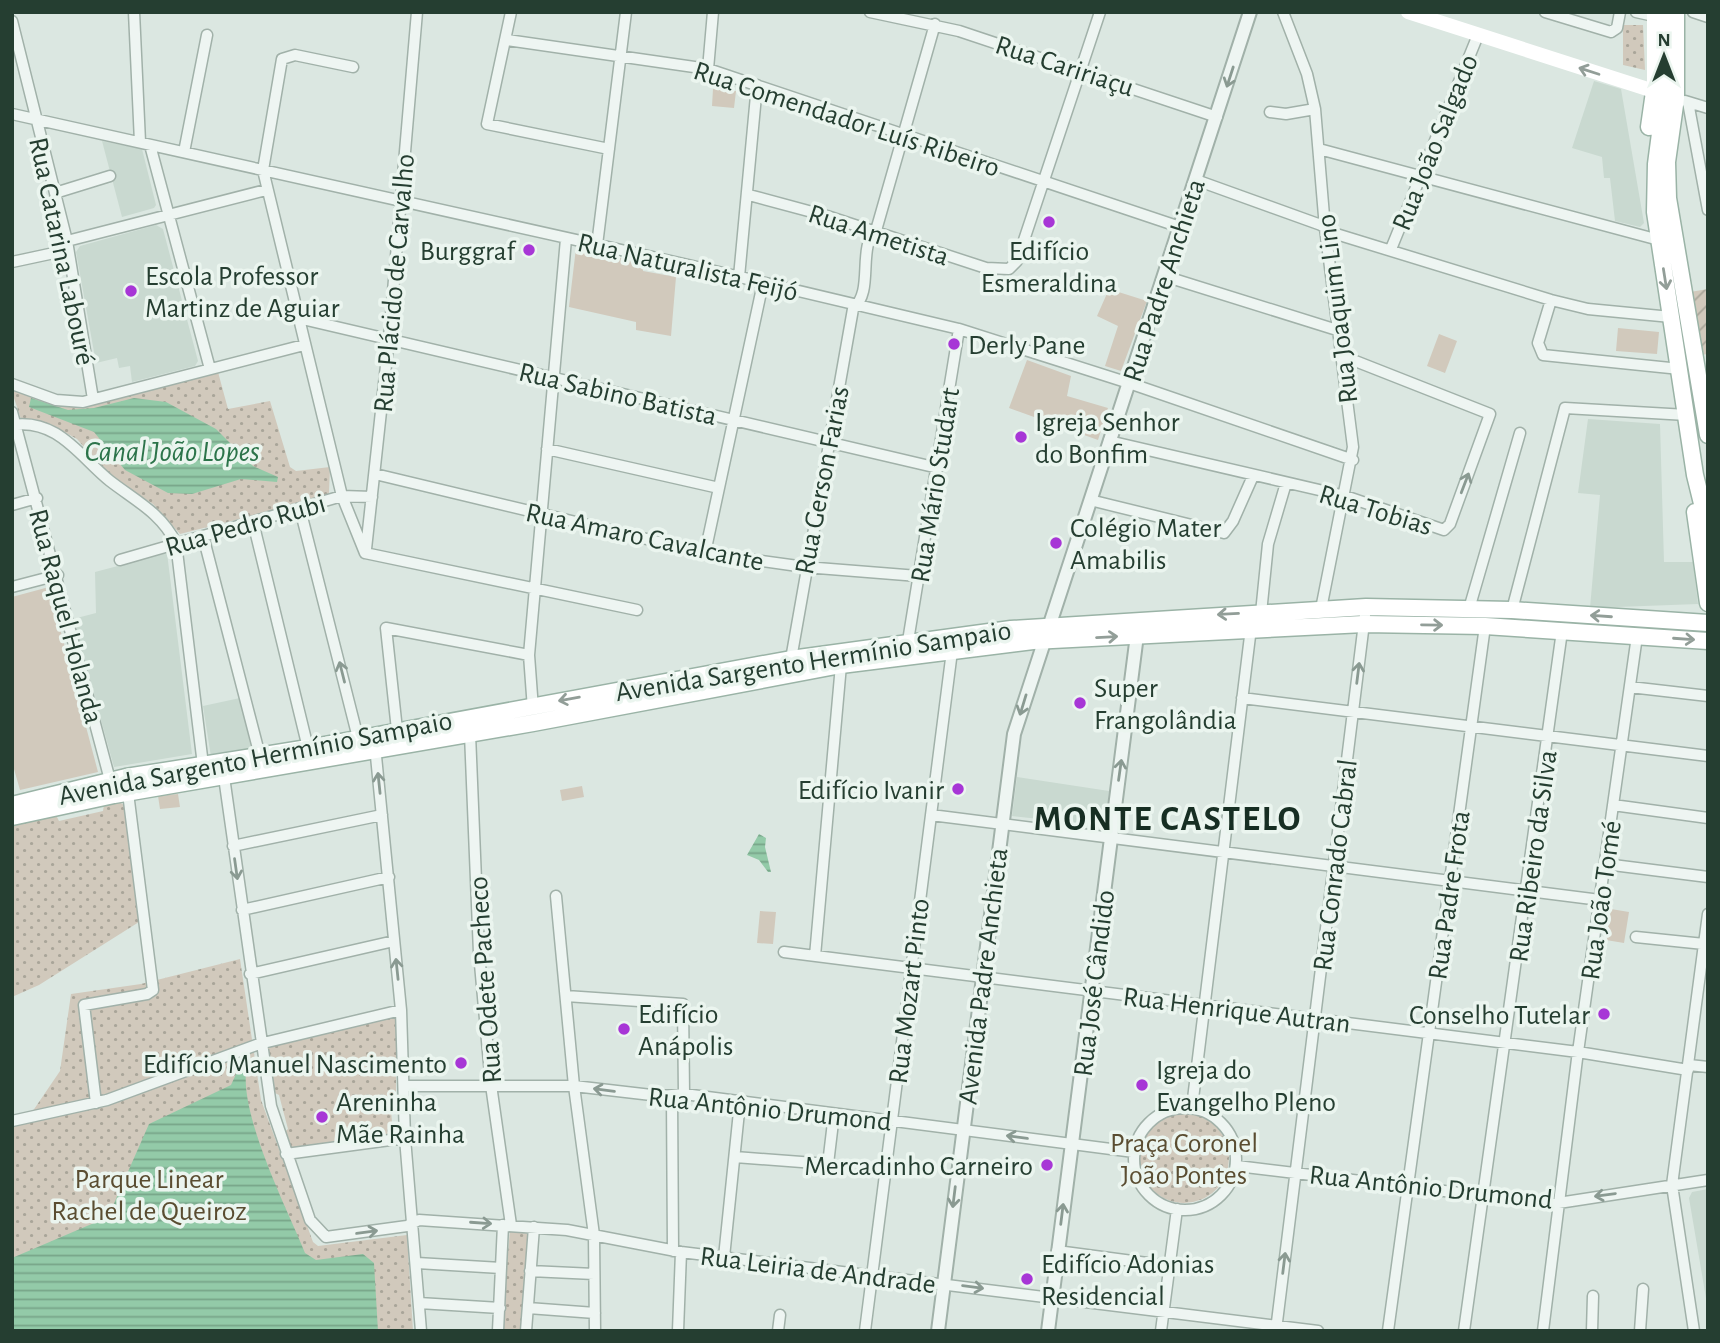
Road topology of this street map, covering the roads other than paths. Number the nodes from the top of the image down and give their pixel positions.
1 (134, 12) edge
2 (417, 12) edge
3 (511, 12) edge
4 (626, 12) edge
5 (713, 12) edge
6 (870, 12) edge
7 (1100, 12) edge
8 (1250, 12) edge
9 (1283, 12) edge
10 (1408, 12) edge
11 (1545, 12) edge
12 (1620, 12) edge
13 (1636, 12) edge
14 (1676, 12) edge
15 (1693, 12) edge
16 (1657, 13) edge
17 (1708, 17) edge
18 (12, 20) edge
19 (935, 24) junction
20 (207, 35) dead end
21 (1478, 35) junction
22 (507, 40) junction
23 (622, 57) junction
24 (353, 67) dead end
25 (708, 68) junction
26 (1082, 71) junction
27 (757, 85) junction
28 (1671, 97) junction
29 (1315, 108) junction
30 (1708, 108) edge
31 (1270, 112) dead end
32 (12, 114) edge
33 (1217, 117) junction
34 (35, 119) junction
35 (902, 134) junction
36 (145, 144) junction
37 (609, 149) junction
38 (1319, 149) junction
39 (184, 152) junction
40 (263, 170) junction
41 (1704, 170) edge
42 (1419, 176) junction
43 (110, 177) dead end
44 (1196, 180) junction
45 (1045, 182) junction
46 (266, 190) junction
47 (55, 193) junction
48 (749, 195) junction
49 (402, 202) junction
50 (1707, 206) edge
51 (168, 215) junction
52 (1180, 227) junction
53 (1325, 228) junction
54 (872, 232) junction
55 (566, 239) junction
56 (1659, 240) junction
57 (68, 245) junction
58 (597, 246) junction
59 (1391, 249) junction
60 (12, 262) edge
61 (1164, 276) junction
62 (739, 277) junction
63 (763, 283) junction
64 (1551, 300) junction
65 (858, 304) junction
66 (1671, 317) junction
67 (298, 318) junction
68 (959, 329) junction
69 (1337, 330) junction
70 (389, 338) junction
71 (304, 345) junction
72 (1340, 355) junction
73 (1684, 359) junction
74 (210, 369) junction
75 (555, 378) junction
76 (1129, 383) junction
77 (12, 384) edge
78 (1691, 389) junction
79 (93, 399) junction
80 (12, 412) edge
81 (1687, 415) junction
82 (732, 420) junction
83 (14, 424) edge
84 (1520, 433) dead end
85 (1708, 435) edge
86 (1109, 441) junction
87 (828, 442) junction
88 (547, 449) junction
89 (1353, 460) junction
90 (938, 468) junction
91 (375, 474) junction
92 (1695, 475) junction
93 (1253, 476) junction
94 (1286, 483) junction
95 (719, 488) junction
96 (342, 496) junction
97 (1345, 496) junction
98 (372, 497) junction
99 (37, 498) junction
100 (1090, 500) junction
101 (12, 505) edge
102 (300, 509) junction
103 (542, 516) junction
104 (253, 522) junction
105 (1708, 528) edge
106 (203, 536) junction
107 (176, 543) junction
108 (365, 553) junction
109 (705, 553) junction
110 (120, 560) dead end
111 (805, 567) junction
112 (58, 575) junction
113 (918, 576) junction
114 (12, 587) edge
115 (535, 587) junction
116 (1708, 603) edge
117 (1366, 607) junction
118 (1321, 609) junction
119 (1469, 609) junction
120 (1708, 609) edge
121 (637, 610) dead end
122 (1512, 610) junction
123 (1261, 612) junction
124 (1701, 623) edge
125 (1364, 624) junction
126 (1485, 626) junction
127 (1251, 628) junction
128 (1562, 631) junction
129 (1046, 633) junction
130 (1138, 635) junction
131 (1637, 636) junction
132 (1708, 640) edge
133 (908, 641) junction
134 (952, 651) junction
135 (529, 655) junction
136 (790, 659) junction
137 (841, 665) junction
138 (1630, 687) junction
139 (1708, 696) edge
140 (1242, 698) junction
141 (532, 705) junction
142 (1353, 712) junction
143 (533, 723) junction
144 (1471, 727) junction
145 (397, 730) junction
146 (470, 734) junction
147 (1548, 737) junction
148 (369, 741) junction
149 (1621, 746) junction
150 (308, 748) junction
151 (260, 756) junction
152 (1708, 756) edge
153 (202, 765) junction
154 (224, 777) junction
155 (110, 780) junction
156 (128, 793) junction
157 (12, 805) edge
158 (1613, 806) junction
159 (382, 815) junction
160 (931, 815) junction
161 (12, 817) edge
162 (1708, 818) edge
163 (1002, 823) junction
164 (1111, 837) junction
165 (233, 846) junction
166 (1223, 852) junction
167 (1605, 864) junction
168 (1334, 865) junction
169 (389, 877) junction
170 (1708, 877) edge
171 (1450, 880) junction
172 (1526, 890) junction
173 (556, 896) dead end
174 (1600, 900) junction
175 (242, 909) junction
176 (1708, 914) edge
177 (1636, 937) dead end
178 (394, 941) junction
179 (1704, 944) junction
180 (784, 952) dead end
181 (815, 956) junction
182 (911, 968) junction
183 (250, 974) junction
184 (984, 976) junction
185 (1092, 990) junction
186 (566, 996) junction
187 (1204, 1006) junction
188 (401, 1010) junction
189 (1314, 1018) junction
190 (1430, 1034) junction
191 (1505, 1042) junction
192 (259, 1044) junction
193 (1578, 1052) junction
194 (1688, 1067) junction
195 (1708, 1067) edge
196 (491, 1085) junction
197 (404, 1086) junction
198 (574, 1086) junction
199 (684, 1094) junction
200 (672, 1097) junction
201 (740, 1102) junction
202 (96, 1103) junction
203 (1192, 1107) junction
204 (834, 1114) junction
205 (891, 1120) junction
206 (12, 1121) edge
207 (962, 1129) junction
208 (405, 1138) junction
209 (1071, 1144) junction
210 (1134, 1152) junction
211 (286, 1154) junction
212 (735, 1157) junction
213 (1237, 1166) junction
214 (1295, 1171) junction
215 (1708, 1180) edge
216 (1408, 1185) junction
217 (1672, 1185) junction
218 (1484, 1196) junction
219 (1559, 1203) junction
220 (1177, 1209) junction
221 (413, 1222) junction
222 (507, 1225) junction
223 (534, 1227) junction
224 (594, 1235) junction
225 (677, 1251) junction
226 (1057, 1251) junction
227 (724, 1257) junction
228 (416, 1263) junction
229 (1170, 1266) junction
230 (501, 1268) junction
231 (530, 1271) junction
232 (594, 1275) junction
233 (872, 1276) junction
234 (943, 1284) junction
235 (1643, 1289) dead end
236 (1052, 1296) junction
237 (1593, 1296) dead end
238 (419, 1303) junction
239 (500, 1308) junction
240 (528, 1308) junction
241 (1164, 1312) junction
242 (595, 1313) junction
243 (780, 1315) dead end
244 (1276, 1328) edge
245 (421, 1331) edge
246 (498, 1331) edge
247 (526, 1331) edge
248 (595, 1331) edge
249 (678, 1331) edge
250 (778, 1331) edge
251 (865, 1331) edge
252 (938, 1331) edge
253 (1048, 1331) edge
254 (1161, 1331) edge
255 (1318, 1331) edge
256 (1388, 1331) edge
257 (1464, 1331) edge
258 (1543, 1331) edge
259 (1592, 1331) edge
260 (1640, 1331) edge
261 (1694, 1331) edge

1 - 36 street
2 - 49 street, Rua Plácido de Carvalho
3 - 22 street
4 - 23 street
5 - 25 street
6 - 19 street, Rua Caririaçu
7 - 26 street
8 -> 33 street, Rua Padre Anchieta
9 - 29 street, Rua Joaquim Lino
10 - 21 main road
11 - 12 street
13 - 16 street
14 - 28 main road
15 - 17 street
16 - 28 main road
18 - 34 street, Rua Catarina Labouré
19 - 26 street, Rua Caririaçu
19 - 35 street, Rua Gerson Farias
20 - 39 street
28 -> 21 main road
21 - 42 street, Rua João Salgado
22 - 23 street, Rua Comendador Luís Ribeiro
22 - 37 street
23 - 25 street, Rua Comendador Luís Ribeiro
23 - 37 street
24 - 40 street
25 - 27 street, Rua Comendador Luís Ribeiro
26 - 33 street, Rua Caririaçu
26 - 45 street
27 - 35 street, Rua Comendador Luís Ribeiro
27 - 48 street
28 - 30 street
28 - 41 street
28 - 56 main road
28 - 73 main road
29 - 31 street
29 - 38 street, Rua Joaquim Lino
32 - 34 street, Rua Naturalista Feijó
33 - 44 street, Rua Padre Anchieta
34 - 36 street, Rua Naturalista Feijó
34 - 47 street, Rua Catarina Labouré
35 - 45 street, Rua Comendador Luís Ribeiro
35 - 54 street, Rua Gerson Farias
36 - 39 street, Rua Naturalista Feijó
36 - 51 street
37 - 58 street
38 - 42 street
38 - 53 street, Rua Joaquim Lino
39 - 40 street, Rua Naturalista Feijó
40 - 46 street
40 - 49 street, Rua Naturalista Feijó
41 - 50 street
42 - 56 street
42 - 59 street, Rua João Salgado
43 - 47 street
44 - 52 street, Rua Padre Anchieta
44 - 53 street
45 - 52 street, Rua Comendador Luís Ribeiro
45 - 54 street, Rua Ametista
46 - 51 street
46 - 67 street
47 - 57 street, Rua Catarina Labouré
48 - 54 street, Rua Ametista
48 - 62 street
49 - 55 street, Rua Naturalista Feijó
49 - 70 street, Rua Plácido de Carvalho
51 - 57 street
51 - 74 street
52 - 61 street, Rua Padre Anchieta
53 - 59 street
53 - 69 street, Rua Joaquim Lino
54 - 65 street, Rua Gerson Farias
55 - 58 street, Rua Naturalista Feijó
55 - 75 street
56 -> 66 main road
57 - 60 street
57 - 79 street, Rua Catarina Labouré
58 - 62 street, Rua Naturalista Feijó
59 - 64 street
61 - 69 street
61 - 76 street, Rua Padre Anchieta
62 - 63 street, Rua Naturalista Feijó
63 - 65 street, Rua Naturalista Feijó
63 - 82 street
64 - 66 street
64 - 73 street
65 - 68 street, Rua Naturalista Feijó
65 - 87 street, Rua Gerson Farias
66 - 73 main road
67 - 70 street, Rua Sabino Batista
67 - 71 street
68 - 76 street, Rua Naturalista Feijó
68 - 90 street, Rua Mário Studart
69 - 72 street, Rua Joaquim Lino
70 - 75 street, Rua Sabino Batista
70 - 91 street, Rua Plácido de Carvalho
71 - 74 street
71 - 96 street
72 - 89 street, Rua Joaquim Lino
97 -> 72 street, Rua Tobias
73 - 78 main road
74 - 79 street
75 - 82 street, Rua Sabino Batista
75 - 88 street
76 - 86 street, Rua Padre Anchieta
76 - 89 street, Rua Naturalista Feijó
77 - 79 street
78 - 81 main road
78 - 85 main road
80 - 83 street, Rua Raquel Holanda
81 - 92 main road
81 - 122 street
82 - 87 street, Rua Sabino Batista
82 - 95 street
83 - 99 street, Rua Raquel Holanda
83 - 107 street
84 - 119 street
86 - 93 street, Rua Tobias
86 - 100 street, Rua Padre Anchieta
87 - 90 street, Rua Sabino Batista
87 - 111 street, Rua Gerson Farias
88 - 95 street
88 - 103 street
89 - 97 street, Rua Joaquim Lino
90 - 113 street, Rua Mário Studart
91 - 98 street, Rua Plácido de Carvalho
91 - 103 street, Rua Amaro Cavalcante
92 - 105 main road
92 - 116 main road
93 - 94 street, Rua Tobias
93 - 100 street
94 - 97 street, Rua Tobias
94 - 123 street
95 - 109 street
96 - 98 street, Rua Pedro Rubi
96 - 102 street, Rua Pedro Rubi
96 - 108 street
97 - 118 street, Rua Joaquim Lino
98 - 108 street, Rua Plácido de Carvalho
99 - 101 street
99 - 112 street, Rua Raquel Holanda
100 - 129 street, Rua Padre Anchieta
102 - 104 street, Rua Pedro Rubi
148 -> 102 street
103 - 109 street, Rua Amaro Cavalcante
103 - 115 street
104 - 106 street, Rua Pedro Rubi
104 - 150 street
106 - 107 street, Rua Pedro Rubi
106 - 151 street
107 - 110 street, Rua Pedro Rubi
107 - 153 street
108 - 115 street
109 - 111 street, Rua Amaro Cavalcante
111 - 113 street, Rua Amaro Cavalcante
111 - 136 street, Rua Gerson Farias
112 - 114 street
112 - 155 street, Rua Raquel Holanda
113 - 133 street, Rua Mário Studart
115 - 121 street
115 - 135 street
117 - 118 main road, Avenida Sargento Hermínio Sampaio
117 - 119 main road, Avenida Sargento Hermínio Sampaio
117 - 125 street, Rua Conrado Cabral
118 - 123 main road, Avenida Sargento Hermínio Sampaio
119 - 122 main road, Avenida Sargento Hermínio Sampaio
120 - 124 main road
124 -> 122 main road, Avenida Sargento Hermínio Sampaio
123 -> 129 main road, Avenida Sargento Hermínio Sampaio
125 -> 126 main road, Avenida Sargento Hermínio Sampaio
125 - 127 main road, Avenida Sargento Hermínio Sampaio
142 -> 125 street, Rua Conrado Cabral
126 - 128 main road, Avenida Sargento Hermínio Sampaio
126 - 144 street, Rua Padre Frota
127 - 130 main road, Avenida Sargento Hermínio Sampaio
127 - 140 street
128 - 131 main road, Avenida Sargento Hermínio Sampaio
128 - 147 street, Rua Ribeiro da Silva
129 -> 130 main road, Avenida Sargento Hermínio Sampaio
129 - 133 main road, Avenida Sargento Hermínio Sampaio
129 - 134 main road, Avenida Sargento Hermínio Sampaio
129 -> 163 street, Avenida Padre Anchieta
164 -> 130 street, Rua José Cândido
131 -> 132 main road, Avenida Sargento Hermínio Sampaio
131 - 138 street, Rua João Tomé
133 - 136 main road, Avenida Sargento Hermínio Sampaio
134 - 137 main road, Avenida Sargento Hermínio Sampaio
134 - 160 street, Rua Mozart Pinto
135 - 141 street
135 - 145 street
136 -> 141 main road, Avenida Sargento Hermínio Sampaio
137 - 143 main road, Avenida Sargento Hermínio Sampaio
137 - 181 street
138 - 139 street
138 - 149 street, Rua João Tomé
140 - 142 street
140 - 166 street
141 - 143 street
141 - 145 main road, Avenida Sargento Hermínio Sampaio
142 - 144 street
142 - 168 street, Rua Conrado Cabral
143 - 146 main road, Avenida Sargento Hermínio Sampaio
144 - 147 street
144 - 171 street, Rua Padre Frota
145 - 148 main road, Avenida Sargento Hermínio Sampaio
146 - 148 main road, Avenida Sargento Hermínio Sampaio
146 - 196 street, Rua Odete Pacheco
147 - 149 street
147 - 172 street, Rua Ribeiro da Silva
148 - 150 main road, Avenida Sargento Hermínio Sampaio
148 - 154 main road, Avenida Sargento Hermínio Sampaio
159 -> 148 street
149 - 152 street
149 - 158 street, Rua João Tomé
150 - 151 main road, Avenida Sargento Hermínio Sampaio
151 - 153 main road, Avenida Sargento Hermínio Sampaio
153 - 155 main road, Avenida Sargento Hermínio Sampaio
154 - 156 main road, Avenida Sargento Hermínio Sampaio
154 - 165 street
155 - 157 main road, Avenida Sargento Hermínio Sampaio
156 - 161 main road, Avenida Sargento Hermínio Sampaio
156 - 202 street
158 - 162 street
158 - 167 street, Rua João Tomé
159 - 165 street
159 - 169 street
160 - 163 street
160 - 182 street, Rua Mozart Pinto
163 - 164 street
163 - 184 street, Avenida Padre Anchieta
164 - 166 street
164 - 185 street, Rua José Cândido
165 -> 175 street
166 - 168 street
166 - 187 street
167 - 170 street
167 - 174 street, Rua João Tomé
168 - 171 street
168 - 189 street, Rua Conrado Cabral
169 - 175 street
169 - 178 street
171 - 172 street
171 - 190 street, Rua Padre Frota
172 - 174 street
172 - 191 street, Rua Ribeiro da Silva
173 - 186 street
174 - 193 street, Rua João Tomé
175 - 183 street
176 - 179 street
177 - 179 street
178 - 183 street
188 -> 178 street
179 - 194 street
180 - 181 street, Rua Henrique Autran
181 - 182 street, Rua Henrique Autran
182 - 184 street, Rua Henrique Autran
182 - 205 street, Rua Mozart Pinto
183 - 192 street
184 - 185 street, Rua Henrique Autran
184 - 207 street, Avenida Padre Anchieta
185 - 187 street, Rua Henrique Autran
185 - 209 street, Rua José Cândido
186 - 198 street
186 - 199 street
187 - 189 street, Rua Henrique Autran
187 - 203 street
188 - 192 street
188 - 197 street
189 - 190 street, Rua Henrique Autran
189 - 214 street, Rua Conrado Cabral
190 - 191 street, Rua Henrique Autran
190 - 216 street, Rua Padre Frota
191 - 193 street, Rua Henrique Autran
191 - 218 street, Rua Ribeiro da Silva
192 - 202 street
192 - 211 street
193 - 194 street, Rua Henrique Autran
193 - 219 street, Rua João Tomé
194 - 195 street, Rua Henrique Autran
194 - 217 street
196 - 197 street, Rua Antônio Drumond
196 - 198 street, Rua Antônio Drumond
196 - 222 street, Rua Odete Pacheco
197 - 208 street
200 -> 198 street, Rua Antônio Drumond
198 - 224 street
199 - 200 street, Rua Antônio Drumond
199 - 201 street, Rua Antônio Drumond
200 - 225 street
201 - 204 street, Rua Antônio Drumond
201 - 212 street
202 - 206 street
203 - 210 street
203 - 213 street
204 - 205 street, Rua Antônio Drumond
204 - 212 street
205 - 207 street, Rua Antônio Drumond
205 - 233 street, Rua Mozart Pinto
209 -> 207 street, Rua Antônio Drumond
207 -> 234 street, Avenida Padre Anchieta
208 - 211 street
208 - 221 street
209 - 210 street, Rua Antônio Drumond
226 -> 209 street, Rua José Cândido
210 - 220 street
211 -> 221 street, Rua Leiria de Andrade
212 - 227 street
213 - 214 street, Rua Antônio Drumond
213 - 220 street
214 - 216 street, Rua Antônio Drumond
244 -> 214 street, Rua Conrado Cabral
215 - 217 street, Rua Antônio Drumond
216 - 218 street, Rua Antônio Drumond
216 - 256 street, Rua Padre Frota
217 -> 219 street, Rua Antônio Drumond
217 - 261 street
218 - 219 street, Rua Antônio Drumond
218 - 257 street, Rua Ribeiro da Silva
219 - 258 street, Rua João Tomé
220 - 229 street
221 -> 222 street, Rua Leiria de Andrade
221 - 228 street
222 - 223 street, Rua Leiria de Andrade
222 - 230 street, Rua Odete Pacheco
223 - 224 street, Rua Leiria de Andrade
223 - 231 street
224 - 225 street, Rua Leiria de Andrade
224 - 232 street
225 - 227 street, Rua Leiria de Andrade
225 - 249 street
226 - 229 street
226 - 236 street, Rua José Cândido
227 - 233 street, Rua Leiria de Andrade
228 - 230 street
228 - 238 street
229 - 241 street
230 - 239 street, Rua Odete Pacheco
231 - 232 street
231 - 240 street
232 - 242 street
233 - 234 street, Rua Leiria de Andrade
233 - 251 street, Rua Mozart Pinto
234 -> 236 street, Rua Leiria de Andrade
234 - 252 street, Avenida Padre Anchieta
235 - 260 street
236 - 241 street, Rua Leiria de Andrade
236 - 253 street, Rua José Cândido
237 - 259 street
238 - 239 street
238 - 245 street
239 - 246 street, Rua Odete Pacheco
240 - 242 street
240 - 247 street
241 - 244 street, Rua Leiria de Andrade
241 - 254 street
242 - 248 street
243 - 250 street
244 - 255 street, Rua Leiria de Andrade

